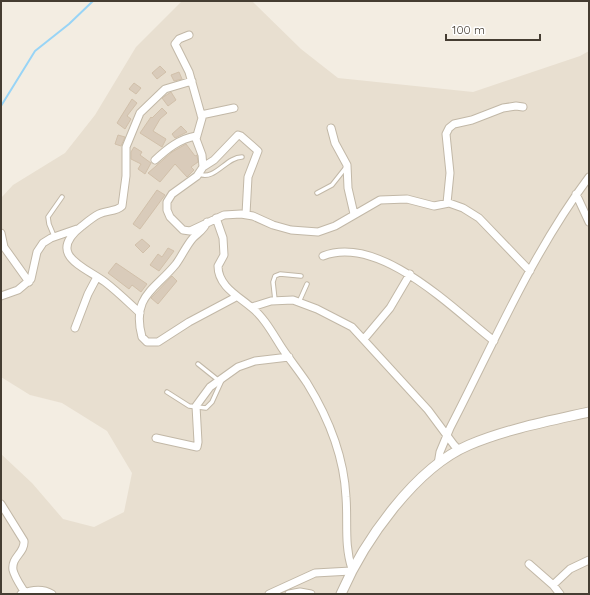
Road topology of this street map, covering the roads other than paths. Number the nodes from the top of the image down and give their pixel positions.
1 (190, 35) dead end
2 (192, 81) junction
3 (523, 107) dead end
4 (234, 108) dead end
5 (201, 115) junction
6 (331, 128) dead end
7 (196, 136) junction
8 (242, 157) dead end
9 (155, 160) dead end
10 (347, 166) junction
11 (203, 167) junction
12 (199, 174) junction
13 (589, 177) edge
14 (317, 193) dead end
15 (576, 194) junction
16 (62, 197) dead end
17 (447, 203) junction
18 (246, 214) junction
19 (354, 214) junction
20 (216, 218) junction
21 (207, 222) junction
22 (589, 222) edge
23 (78, 230) junction
24 (1, 232) edge
25 (54, 236) junction
26 (323, 256) dead end
27 (530, 271) junction
28 (410, 274) junction
29 (301, 276) dead end
30 (97, 277) junction
31 (28, 282) junction
32 (307, 284) dead end
33 (1, 296) edge
34 (236, 298) junction
35 (275, 300) junction
36 (299, 302) junction
37 (252, 307) junction
38 (140, 313) junction
39 (75, 328) dead end
40 (364, 339) junction
41 (494, 341) junction
42 (289, 358) junction
43 (198, 364) dead end
44 (225, 374) junction
45 (218, 380) junction
46 (167, 392) dead end
47 (196, 408) junction
48 (589, 412) edge
49 (447, 436) junction
50 (156, 438) dead end
51 (459, 450) junction
52 (438, 464) junction
53 (1, 504) edge
54 (1, 513) edge
55 (9, 516) junction
56 (589, 560) edge
57 (529, 564) dead end
58 (352, 570) junction
59 (553, 585) junction
60 (23, 593) edge
61 (52, 594) edge
62 (269, 594) edge
63 (289, 594) edge
64 (311, 594) edge
65 (341, 594) edge
66 (560, 594) edge

1 - 2 street
2 - 5 street
2 - 23 street
3 - 17 street
4 - 5 street
5 - 7 street
6 - 10 street
7 - 9 street
7 - 11 street
8 - 12 lane
10 - 14 lane
10 - 19 street
11 - 12 street
11 - 18 street
12 - 21 street
13 - 15 street
15 - 22 street
15 - 27 street
16 - 25 lane
17 - 19 street
17 - 27 street
18 - 19 street
18 - 20 street
20 - 21 street
20 - 34 street
21 - 38 street
23 - 25 street
23 - 30 street
24 - 31 street
25 - 31 street
26 - 28 street
27 - 41 street
28 - 40 street
28 - 41 street
29 - 35 lane
30 - 38 street
30 - 39 street
31 - 33 street
32 - 36 lane
34 - 37 street
34 - 38 street
35 - 36 street
35 - 37 street
36 - 40 street
37 - 42 street
40 - 49 street
41 - 49 street
42 - 44 street
42 - 58 street
43 - 45 lane
44 - 45 street
44 - 47 lane
45 - 47 street
46 - 47 lane
47 - 50 street
48 - 51 street
49 - 51 street
49 - 52 street
51 - 52 street
52 - 58 street
53 - 55 street
54 - 55 street
55 - 60 street
56 - 59 street
57 - 59 street
58 - 62 street
58 - 65 street
59 - 66 street
60 - 61 street
63 - 64 street

